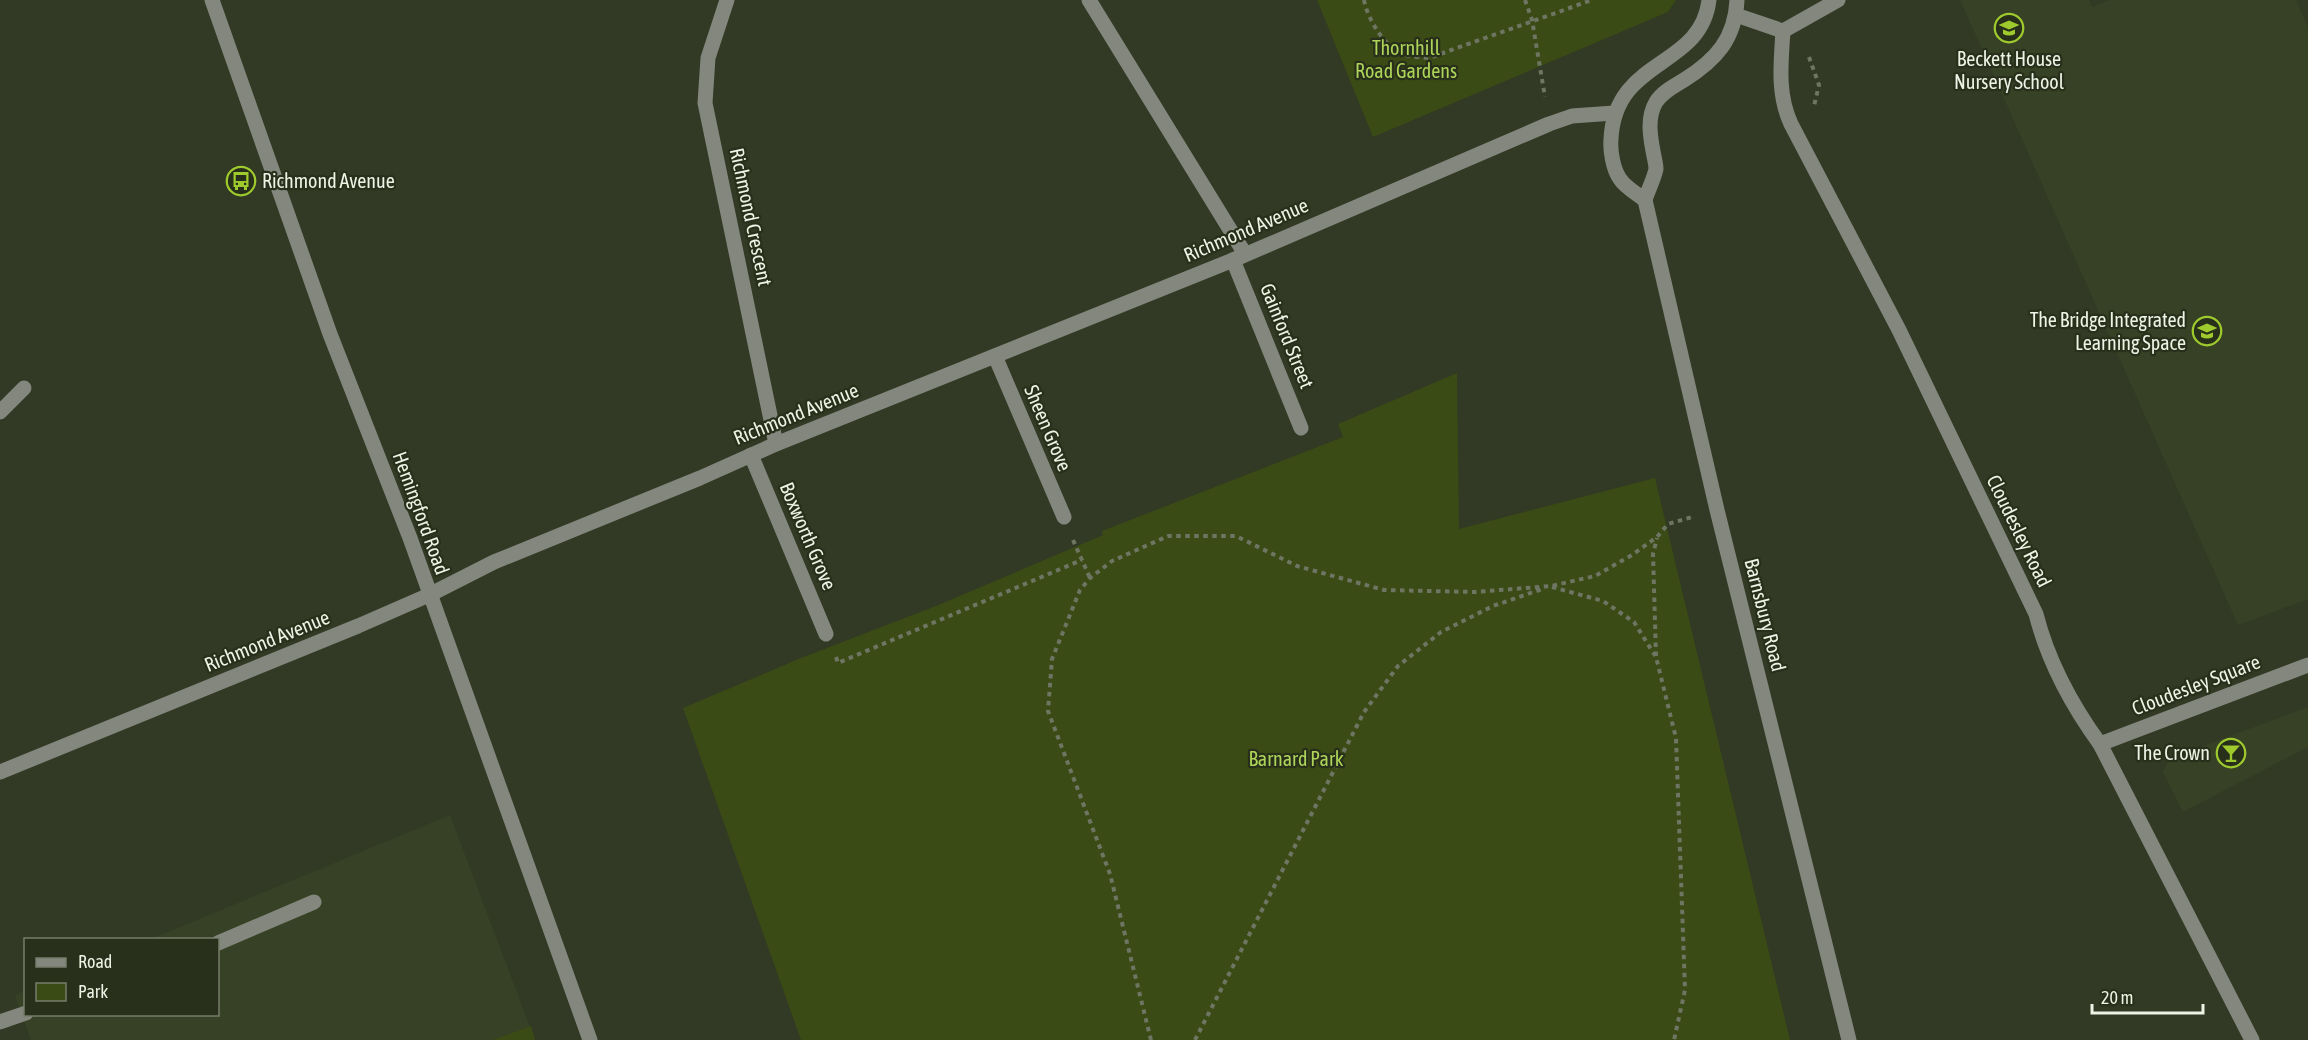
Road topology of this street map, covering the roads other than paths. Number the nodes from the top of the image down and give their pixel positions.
1 (212, 0) edge
2 (727, 0) edge
3 (1089, 0) edge
4 (1709, 0) edge
5 (1838, 0) edge
6 (1737, 7) edge
7 (1783, 31) junction
8 (1614, 112) junction
9 (1645, 200) junction
10 (1239, 257) junction
11 (994, 356) junction
12 (24, 388) dead end
13 (0, 412) edge
14 (1301, 428) dead end
15 (776, 444) junction
16 (751, 455) junction
17 (1064, 517) road end
18 (429, 595) junction
19 (826, 634) road end
20 (2308, 665) edge
21 (2100, 744) junction
22 (0, 772) edge
23 (314, 902) dead end
24 (219, 943) edge
25 (24, 1014) edge
26 (0, 1022) edge
27 (590, 1040) edge
28 (1849, 1040) edge
29 (2252, 1040) edge

1 - 18 street, Hemingford Road
2 - 15 street, Richmond Crescent
3 - 10 street
4 - 8 street
5 - 7 street
6 - 7 street
6 - 9 street
7 - 21 street, Cloudesley Road
8 - 9 street
8 - 10 street, Richmond Avenue
9 - 28 street, Barnsbury Road
10 - 11 street, Richmond Avenue
10 - 14 street, Gainford Street
11 - 15 street, Richmond Avenue
11 - 17 street, Sheen Grove
12 - 13 street
15 - 16 street, Richmond Avenue
16 - 18 street, Richmond Avenue
16 - 19 street, Boxworth Grove
18 - 22 street, Richmond Avenue
18 - 27 street, Hemingford Road
20 - 21 street, Cloudesley Square
21 - 29 street, Cloudesley Road
23 - 24 street
25 - 26 street

